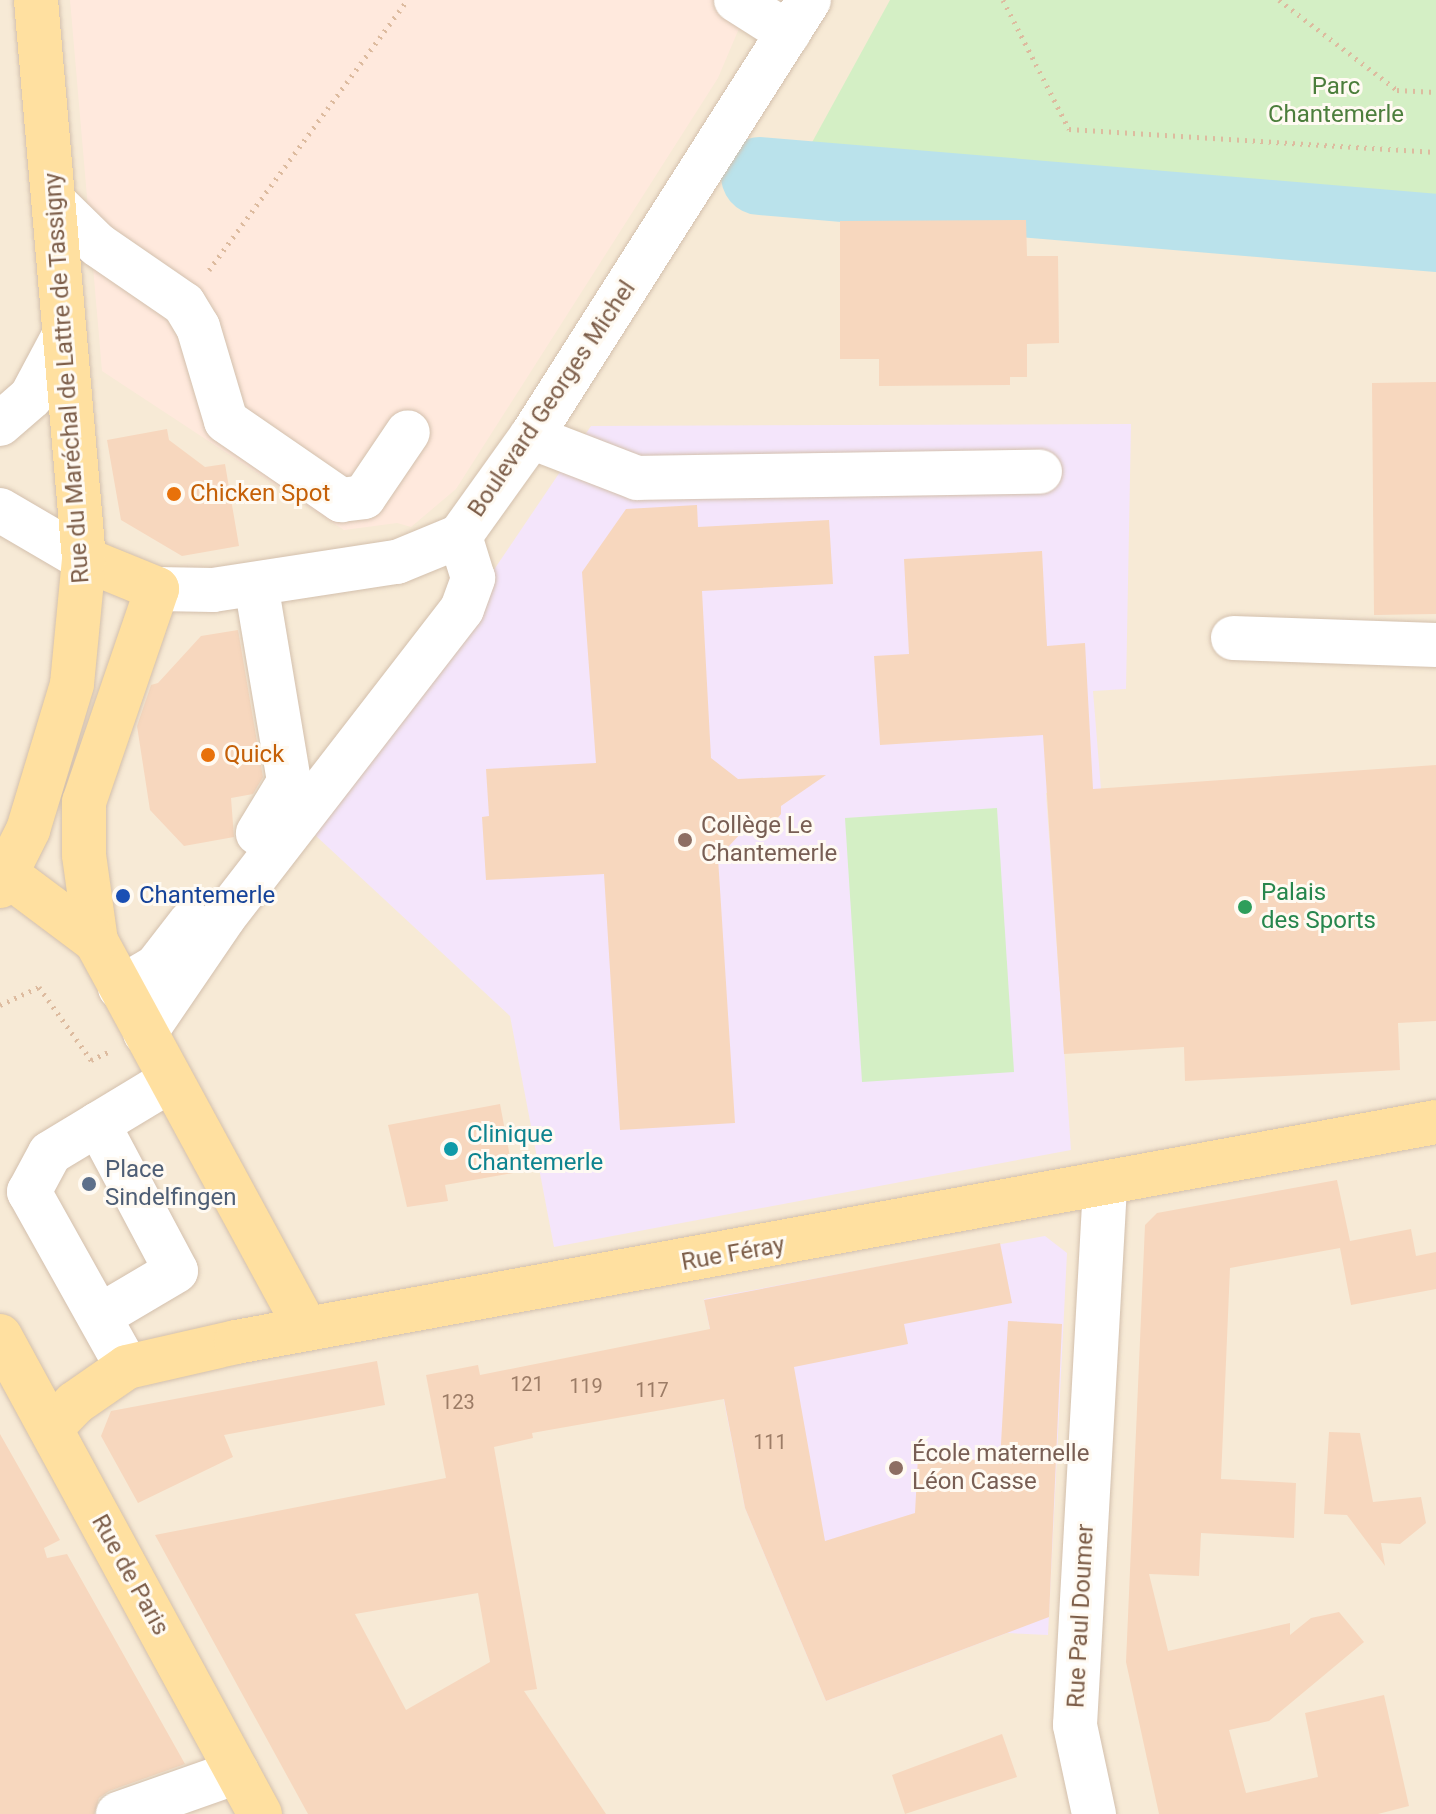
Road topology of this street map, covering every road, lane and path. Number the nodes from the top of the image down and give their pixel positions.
1 (36, 0) edge
2 (407, 0) edge
3 (736, 0) edge
4 (1003, 0) edge
5 (1279, 0) edge
6 (798, 17) edge
7 (1436, 92) edge
8 (1436, 152) edge
9 (55, 203) junction
10 (184, 304) junction
11 (63, 337) junction
12 (0, 424) edge
13 (408, 432) dead end
14 (531, 437) junction
15 (1040, 472) dead end
16 (0, 510) edge
17 (460, 536) junction
18 (84, 559) junction
19 (256, 584) junction
20 (157, 589) junction
21 (1233, 638) dead end
22 (1436, 645) edge
23 (5, 881) edge
24 (96, 941) junction
25 (120, 988) junction
26 (0, 1005) edge
27 (145, 1033) junction
28 (171, 1080) junction
29 (1436, 1122) edge
30 (98, 1124) junction
31 (1105, 1186) junction
32 (100, 1316) junction
33 (306, 1328) junction
34 (0, 1336) edge
35 (127, 1367) junction
36 (51, 1428) junction
37 (237, 1772) junction
38 (1092, 1809) edge
39 (118, 1814) edge
40 (260, 1814) edge

1 - 9 main road, Rue du Maréchal de Lattre de Tassigny
2 - 10 path
3 - 6 street
4 - 8 path
5 - 7 path
6 - 14 street, Boulevard Georges Michel
9 - 10 street
9 - 11 main road, Rue du Maréchal de Lattre de Tassigny
10 - 13 street
11 - 12 street
11 - 18 main road, Rue du Maréchal de Lattre de Tassigny
14 - 15 street
14 - 17 street, Boulevard Georges Michel
16 - 18 street
17 - 19 street, Boulevard Georges Michel
17 - 27 street
18 - 20 main road
18 - 23 main road, Rue du Maréchal de Lattre de Tassigny
19 - 20 street, Boulevard Georges Michel
19 - 25 street
20 - 24 main road
21 - 22 street
23 - 24 main road
24 - 25 main road
25 - 27 main road
26 - 27 path
27 - 28 main road
28 - 30 street
28 - 33 main road
29 - 31 main road, Rue Féray
30 - 32 street
30 - 32 street
31 - 33 main road, Rue Féray
31 - 38 street, Rue Paul Doumer
32 - 35 street
33 - 35 main road, Rue Féray
34 - 36 main road, Rue de Paris
35 - 36 main road, Rue Féray
36 - 37 main road, Rue de Paris
37 - 39 street
37 - 40 main road, Rue de Paris

